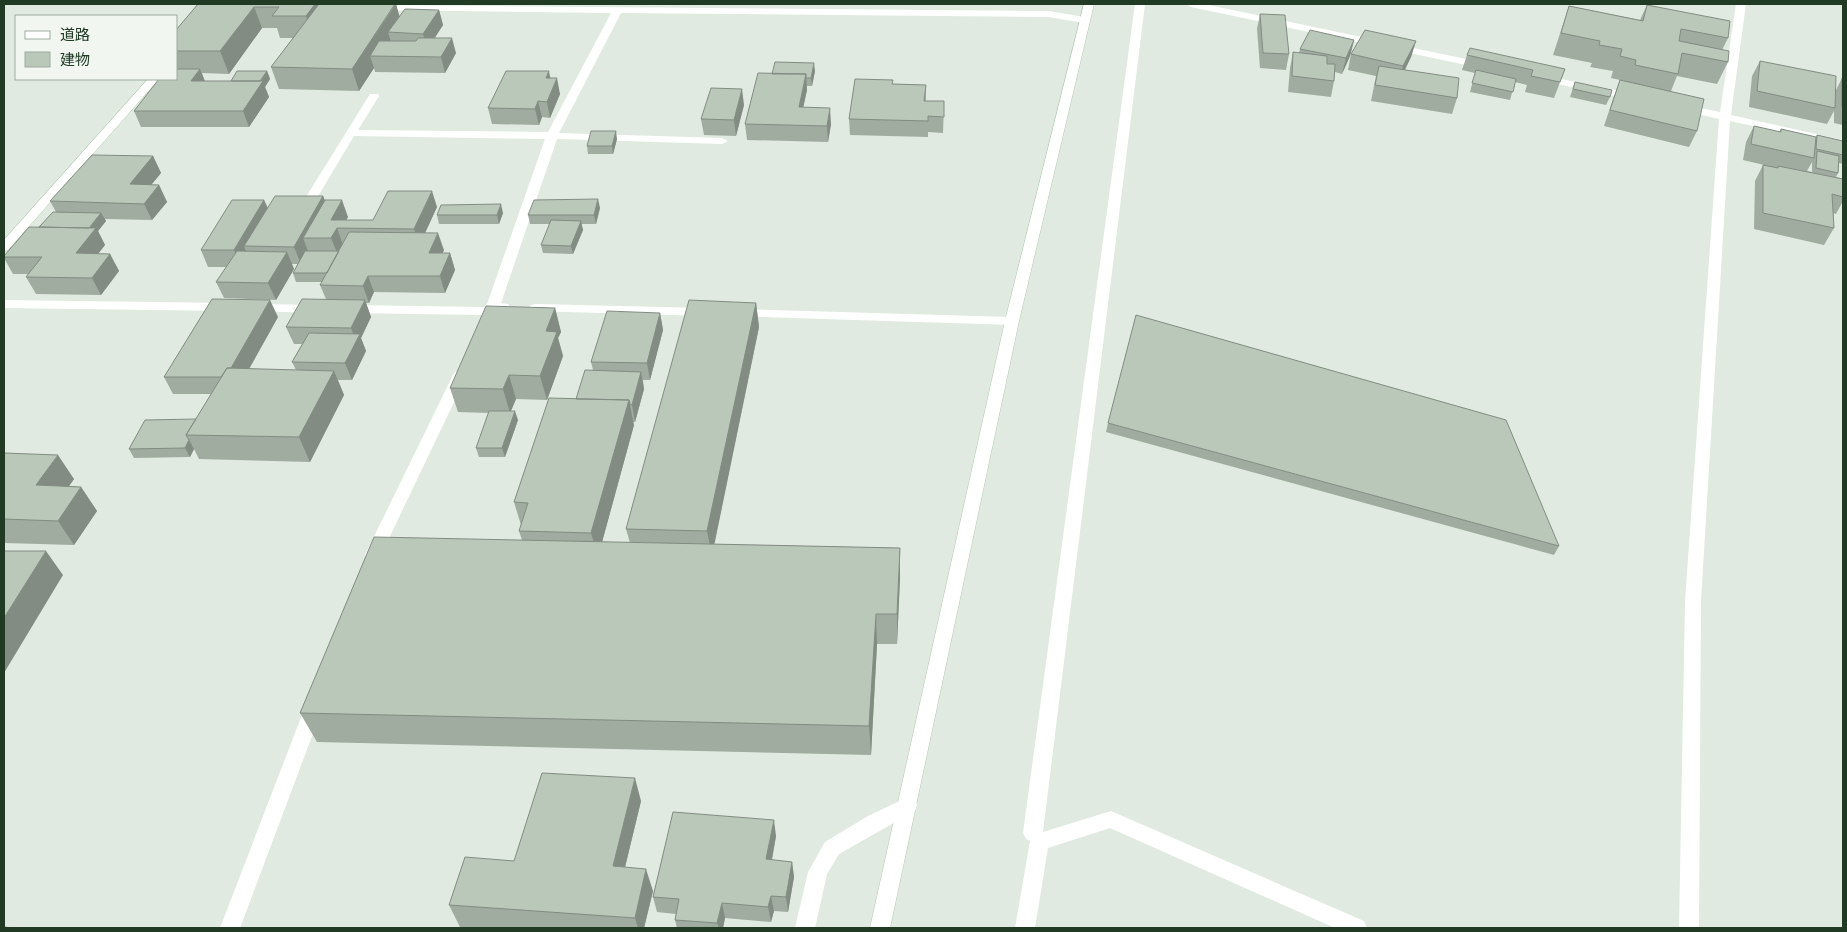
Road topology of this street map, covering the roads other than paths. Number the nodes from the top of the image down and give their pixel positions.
1 (1089, 4) edge
2 (1140, 4) edge
3 (1191, 4) edge
4 (1741, 4) edge
5 (368, 8) edge
6 (618, 10) junction
7 (1084, 20) junction
8 (1492, 67) edge
9 (1531, 76) edge
10 (153, 80) edge
11 (374, 96) dead end
12 (1648, 100) edge
13 (1667, 104) edge
14 (1725, 117) junction
15 (350, 133) junction
16 (552, 136) junction
17 (722, 141) dead end
18 (1843, 143) edge
19 (307, 205) edge
20 (4, 247) edge
21 (4, 304) edge
22 (493, 306) junction
23 (1012, 321) junction
24 (480, 333) edge
25 (468, 359) edge
26 (366, 569) edge
27 (321, 689) edge
28 (908, 805) junction
29 (1033, 833) dead end
30 (230, 928) edge
31 (805, 928) edge
32 (880, 928) edge
33 (1025, 928) edge
34 (1357, 928) edge
35 (1689, 928) edge

1 - 7 street
2 - 29 street
3 - 8 street
4 - 14 street
5 - 6 street
6 - 7 street
6 - 16 street
7 - 23 street
9 - 12 street
10 - 20 street
11 - 15 street
13 - 14 street
14 - 18 street
14 - 35 street
15 - 16 street
15 - 19 street
16 - 17 street
16 - 22 street
21 - 22 street
22 - 23 street
22 - 24 street
23 - 28 street
25 - 26 street
27 - 30 street
28 - 31 street
28 - 32 street
33 - 34 street

